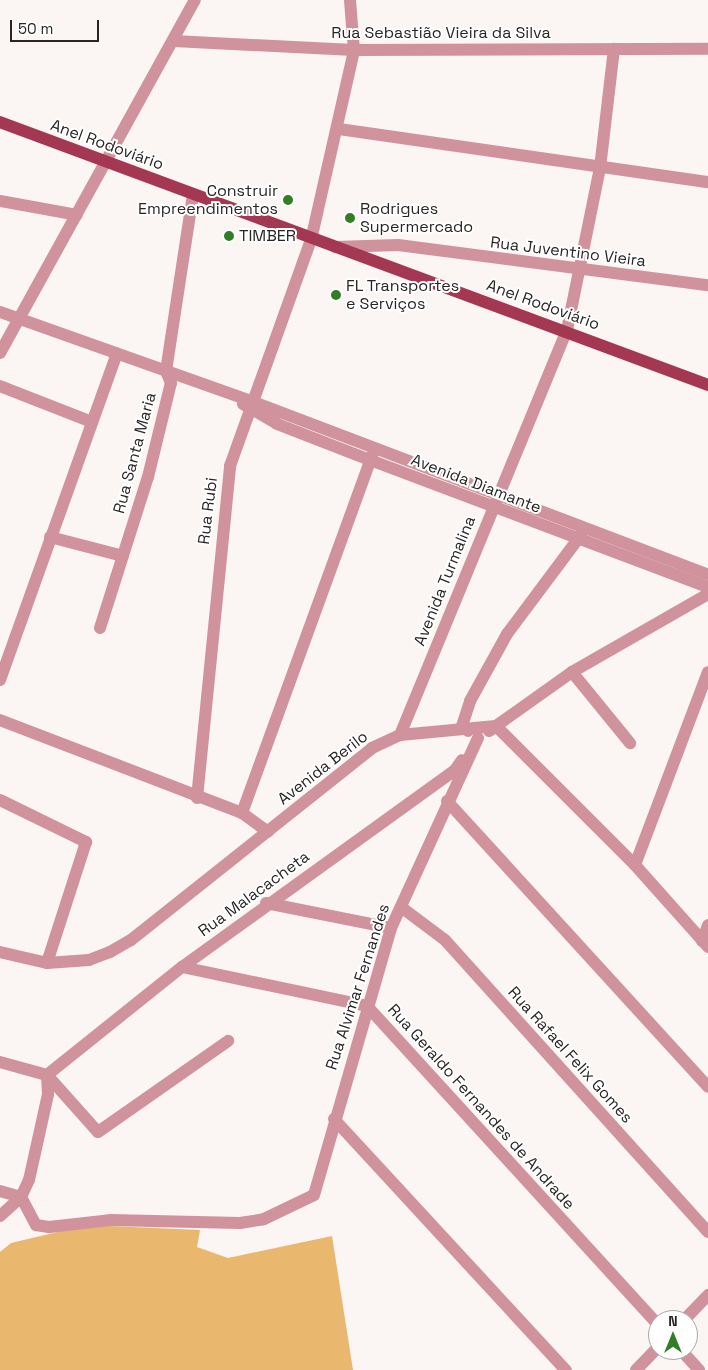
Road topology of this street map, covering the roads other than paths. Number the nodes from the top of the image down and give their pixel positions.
1 (195, 0) edge
2 (350, 0) edge
3 (174, 41) junction
4 (614, 49) junction
5 (708, 49) edge
6 (354, 50) junction
7 (0, 122) edge
8 (339, 129) junction
9 (103, 160) junction
10 (600, 168) junction
11 (708, 182) edge
12 (193, 194) junction
13 (0, 201) edge
14 (77, 215) junction
15 (311, 240) junction
16 (335, 246) junction
17 (580, 271) junction
18 (708, 285) edge
19 (0, 312) edge
20 (18, 319) junction
21 (567, 330) junction
22 (0, 353) edge
23 (117, 353) junction
24 (166, 370) junction
25 (706, 381) edge
26 (0, 386) edge
27 (246, 403) junction
28 (92, 422) junction
29 (372, 455) junction
30 (496, 502) junction
31 (585, 528) junction
32 (50, 537) junction
33 (578, 540) junction
34 (123, 556) junction
35 (708, 575) edge
36 (708, 587) edge
37 (708, 594) edge
38 (100, 628) dead end
39 (572, 672) junction
40 (708, 672) edge
41 (0, 680) edge
42 (0, 720) edge
43 (462, 726) junction
44 (496, 726) junction
45 (400, 735) junction
46 (478, 738) junction
47 (630, 743) dead end
48 (197, 798) junction
49 (0, 800) edge
50 (448, 801) junction
51 (242, 814) junction
52 (268, 832) junction
53 (635, 865) junction
54 (266, 903) junction
55 (401, 907) junction
56 (708, 925) edge
57 (392, 928) junction
58 (705, 944) edge
59 (0, 952) edge
60 (47, 963) junction
61 (182, 967) junction
62 (367, 1006) junction
63 (228, 1041) dead end
64 (0, 1062) edge
65 (47, 1075) junction
66 (708, 1088) edge
67 (334, 1119) junction
68 (0, 1191) edge
69 (21, 1197) junction
70 (0, 1216) edge
71 (708, 1232) edge
72 (708, 1295) edge
73 (694, 1310) edge
74 (648, 1314) edge
75 (648, 1357) edge
76 (690, 1360) edge
77 (566, 1370) edge
78 (636, 1370) edge
79 (698, 1370) edge

1 - 3 street
2 - 6 street, Rua Rubi
3 - 6 street, Rua Sebastião Vieira da Silva
3 - 9 street
4 - 5 street, Rua Sebastião Vieira da Silva
4 - 6 street, Rua Sebastião Vieira da Silva
4 - 10 street, Avenida Turmalina
6 - 8 street, Rua Rubi
7 - 9 main road, Anel Rodoviário
8 - 10 street
8 - 15 street, Rua Rubi
9 - 12 main road, Anel Rodoviário
9 - 14 street
10 - 11 street
10 - 17 street, Avenida Turmalina
12 - 15 main road, Anel Rodoviário
12 - 24 street, Rua Santa Maria
13 - 14 street
14 - 20 street
15 - 16 main road, Anel Rodoviário
15 - 27 street, Rua Rubi
16 - 17 street, Rua Juventino Vieira
16 - 21 main road, Anel Rodoviário
17 - 18 street, Rua Juventino Vieira
17 - 21 street, Avenida Turmalina
19 - 20 street, Avenida Diamante
20 - 22 street
20 - 23 street, Avenida Diamante
21 - 25 main road, Anel Rodoviário
21 - 30 street, Avenida Turmalina
23 - 24 street, Avenida Diamante
23 - 28 street
24 - 27 street, Avenida Diamante
24 - 34 street, Rua Santa Maria
26 - 28 street
27 - 29 street, Avenida Diamante
27 - 48 street, Rua Rubi
28 - 32 street
29 - 30 street, Avenida Diamante
29 - 51 street
30 - 31 street, Avenida Diamante
30 - 33 street, Avenida Diamante
30 - 45 street, Avenida Turmalina
31 - 33 street
31 - 35 street, Avenida Diamante
32 - 34 street
32 - 41 street
33 - 36 street, Avenida Diamante
33 - 43 street
34 - 38 street, Rua Santa Maria
37 - 39 street
39 - 44 street
39 - 47 street
40 - 53 street
42 - 48 street
43 - 44 street, Avenida Berilo
43 - 45 street, Avenida Berilo
43 - 46 street
44 - 46 street
44 - 53 street
45 - 52 street, Avenida Berilo
46 - 50 street, Rua Alvimar Fernandes
46 - 54 street, Rua Malacacheta
48 - 51 street
49 - 60 street
50 - 55 street, Rua Alvimar Fernandes
50 - 66 street
51 - 52 street
52 - 60 street, Avenida Berilo
53 - 58 street
54 - 57 street
54 - 61 street, Rua Malacacheta
55 - 57 street, Rua Alvimar Fernandes
55 - 71 street, Rua Rafael Felix Gomes
56 - 58 street
57 - 62 street, Rua Alvimar Fernandes
59 - 60 street, Avenida Berilo
61 - 62 street, Rua Geraldo Fernandes de Andrade
61 - 65 street, Rua Malacacheta
62 - 67 street, Rua Alvimar Fernandes
62 - 74 street, Rua Geraldo Fernandes de Andrade
63 - 65 street
64 - 65 street
65 - 69 street
67 - 69 street, Rua Alvimar Fernandes
67 - 77 street
68 - 69 street
69 - 70 street
72 - 73 street
75 - 78 street
76 - 79 street

